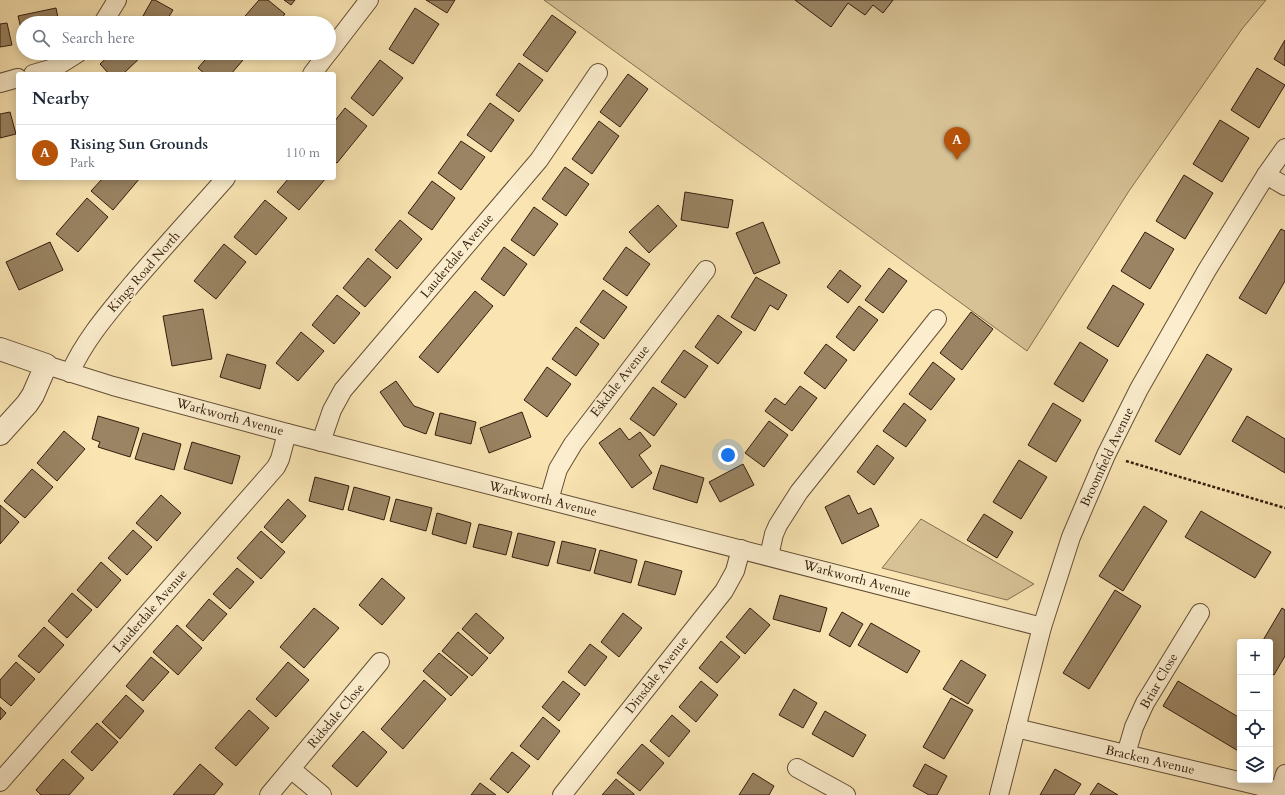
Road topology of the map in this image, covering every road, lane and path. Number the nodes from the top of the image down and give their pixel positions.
1 (117, 0) edge
2 (369, 0) edge
3 (107, 16) edge
4 (336, 44) edge
5 (67, 60) edge
6 (323, 60) edge
7 (40, 72) edge
8 (314, 72) edge
9 (598, 73) dead end
10 (16, 78) edge
11 (0, 82) edge
12 (1285, 148) edge
13 (1266, 175) junction
14 (224, 180) edge
15 (1285, 186) edge
16 (706, 270) dead end
17 (937, 319) dead end
18 (0, 348) edge
19 (46, 365) junction
20 (70, 373) junction
21 (287, 433) junction
22 (0, 434) edge
23 (321, 442) junction
24 (1106, 455) junction
25 (549, 500) junction
26 (1285, 508) edge
27 (741, 549) junction
28 (769, 556) junction
29 (1200, 613) dead end
30 (1042, 627) junction
31 (380, 662) dead end
32 (1016, 728) junction
33 (1126, 754) junction
34 (797, 768) dead end
35 (291, 769) junction
36 (0, 782) edge
37 (1283, 786) edge
38 (819, 788) edge
39 (270, 795) edge
40 (322, 795) edge
41 (562, 795) edge
42 (846, 795) edge
43 (999, 795) edge

1 - 3 street
2 - 4 street
5 - 7 street
6 - 8 street
9 - 23 street, Lauderdale Avenue
10 - 11 street
12 - 13 street, Broomfield Avenue
13 - 15 street
13 - 24 street, Broomfield Avenue
14 - 20 street, Kings Road North
16 - 25 street, Eskdale Avenue
17 - 28 street
18 - 19 street
19 - 20 street, Warkworth Avenue
19 - 22 street
20 - 21 street, Warkworth Avenue
21 - 23 street, Warkworth Avenue
21 - 36 street, Lauderdale Avenue
23 - 25 street, Warkworth Avenue
24 - 26 path
24 - 30 street, Broomfield Avenue
25 - 27 street, Warkworth Avenue
27 - 28 street, Warkworth Avenue
27 - 41 street, Dinsdale Avenue
28 - 30 street, Warkworth Avenue
29 - 33 street, Briar Close
30 - 32 street, Broomfield Avenue
31 - 35 street, Ridsdale Close
32 - 33 street, Bracken Avenue
32 - 43 street, Broomfield Avenue
33 - 37 street, Bracken Avenue
34 - 38 street
35 - 39 street, Ridsdale Close
35 - 40 street
38 - 42 street

